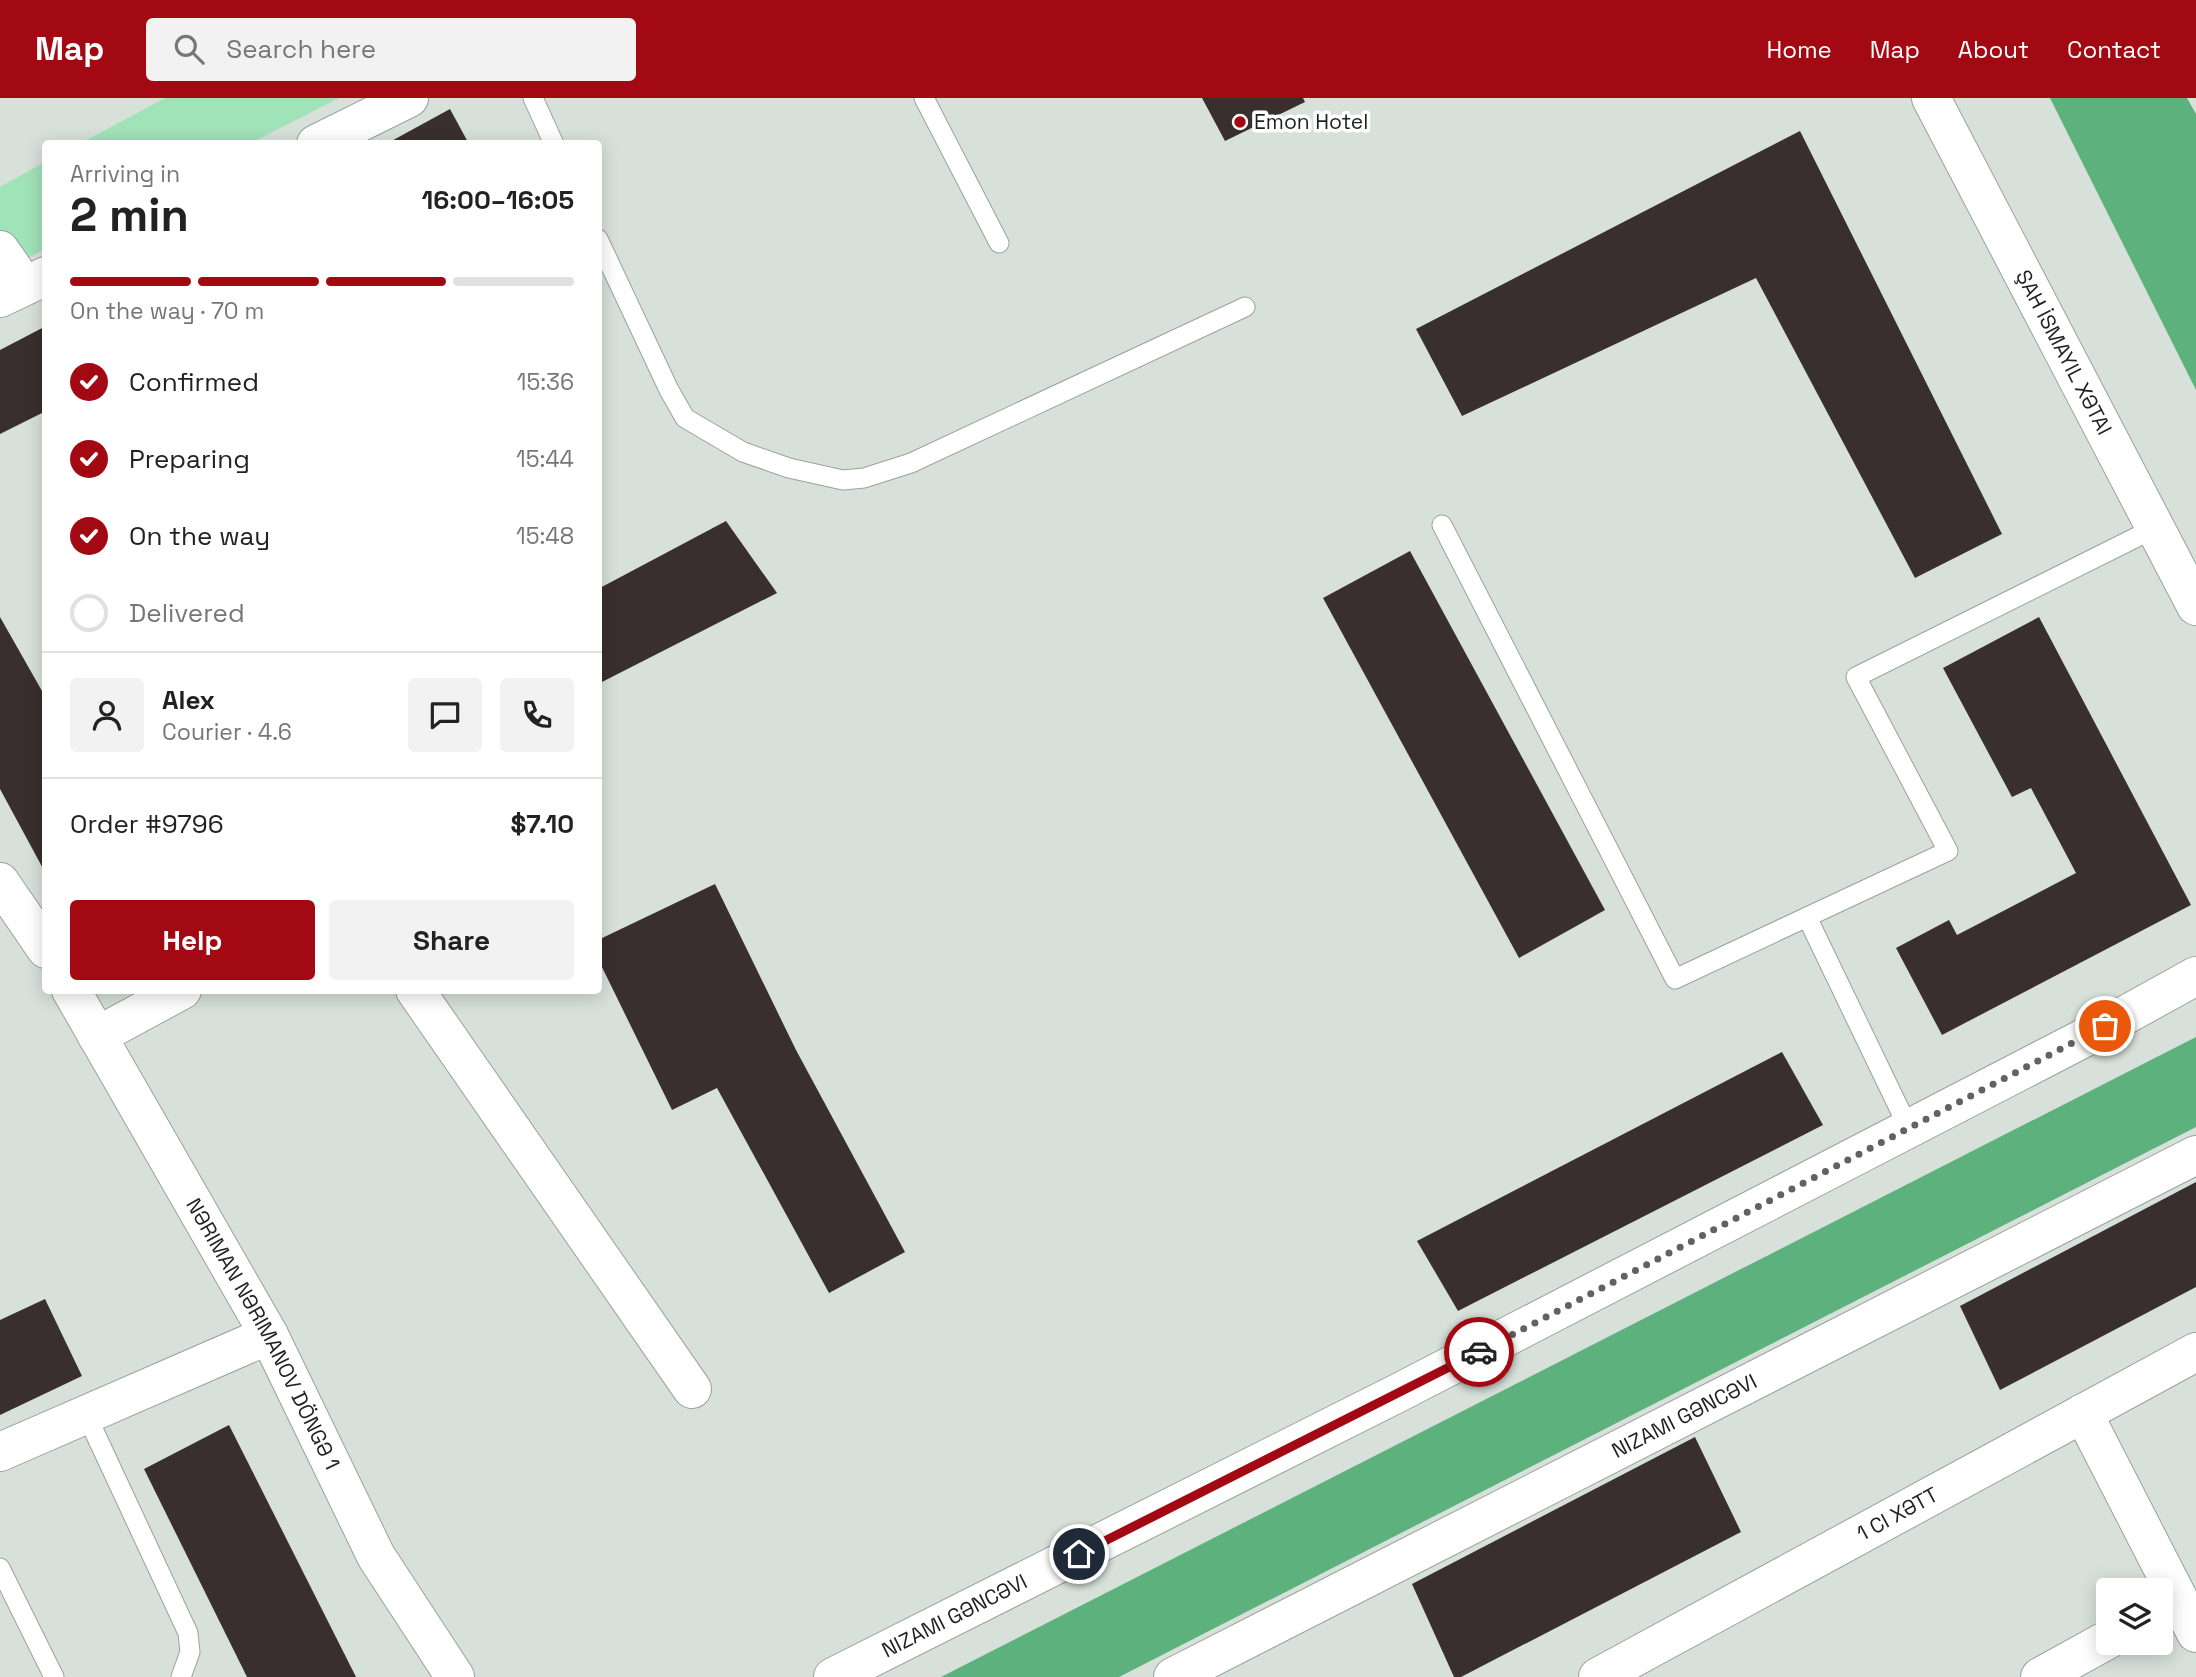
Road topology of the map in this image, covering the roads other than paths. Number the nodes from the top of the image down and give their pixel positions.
1 (409, 98) edge
2 (533, 98) edge
3 (924, 98) edge
4 (1931, 98) edge
5 (324, 140) edge
6 (552, 140) edge
7 (999, 243) dead end
8 (602, 248) edge
9 (0, 250) edge
10 (23, 286) edge
11 (1245, 307) dead end
12 (1442, 525) dead end
13 (2155, 528) junction
14 (2196, 606) edge
15 (0, 882) edge
16 (1807, 918) junction
17 (42, 943) edge
18 (2196, 976) edge
19 (73, 994) edge
20 (175, 994) edge
21 (418, 994) edge
22 (97, 1036) junction
23 (1909, 1129) junction
24 (2196, 1155) edge
25 (269, 1335) junction
26 (2196, 1352) edge
27 (692, 1389) dead end
28 (2084, 1413) junction
29 (86, 1414) junction
30 (0, 1452) edge
31 (0, 1568) edge
32 (2179, 1615) edge
33 (2096, 1646) edge
34 (54, 1677) edge
35 (181, 1677) edge
36 (455, 1677) edge
37 (833, 1677) edge
38 (1173, 1677) edge
39 (1598, 1677) edge
40 (2040, 1677) edge

1 - 5 main road
2 - 6 lane
3 - 7 lane
4 - 13 main road
8 - 11 lane
9 - 10 main road
12 - 16 lane
13 - 14 main road
13 - 16 lane
15 - 17 main road
16 - 23 lane
18 - 23 main road, NIZAMI GƏNCƏVI
19 - 22 main road, NƏRIMAN NƏRIMANOV DÖNGƏ 1
20 - 22 main road
21 - 27 main road
22 - 25 main road, NƏRIMAN NƏRIMANOV DÖNGƏ 1
23 - 37 main road, NIZAMI GƏNCƏVI
24 - 38 main road, NIZAMI GƏNCƏVI
25 - 29 main road
25 - 36 main road, NƏRIMAN NƏRIMANOV DÖNGƏ 1
26 - 28 main road, 1 CI XƏTT
28 - 32 main road
28 - 39 main road, 1 CI XƏTT
29 - 30 main road
29 - 35 lane
31 - 34 lane
33 - 40 main road

